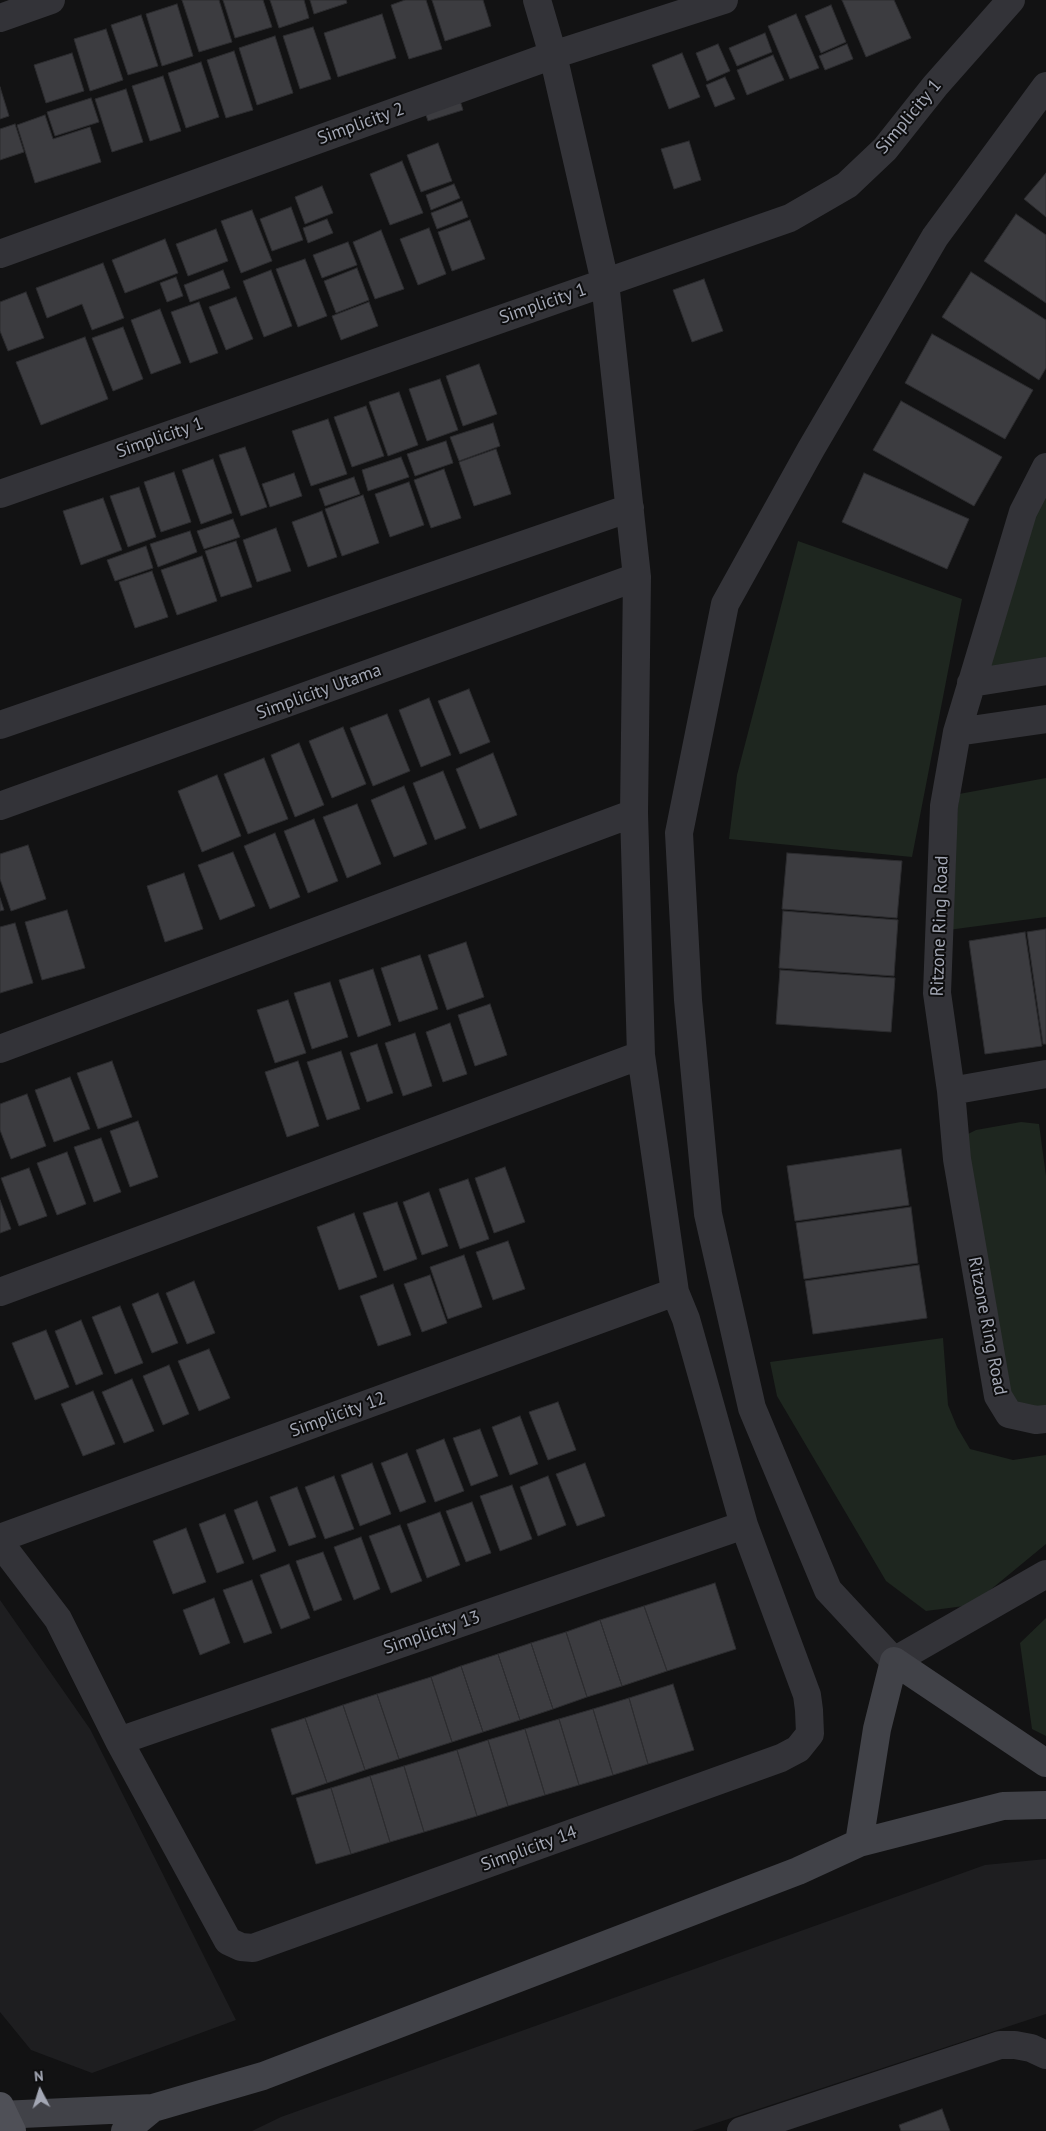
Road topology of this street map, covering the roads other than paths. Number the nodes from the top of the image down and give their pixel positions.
1 (51, 0) edge
2 (537, 0) edge
3 (724, 0) edge
4 (1011, 0) edge
5 (0, 18) edge
6 (553, 55) junction
7 (1046, 86) edge
8 (0, 254) edge
9 (605, 282) junction
10 (1046, 468) edge
11 (0, 494) edge
12 (630, 508) junction
13 (638, 577) junction
14 (1046, 671) edge
15 (971, 683) junction
16 (1046, 720) edge
17 (0, 725) edge
18 (957, 732) junction
19 (0, 806) edge
20 (634, 813) junction
21 (0, 1048) edge
22 (641, 1054) junction
23 (1046, 1074) edge
24 (951, 1092) junction
25 (0, 1292) edge
26 (676, 1292) junction
27 (1046, 1419) edge
28 (744, 1525) junction
29 (0, 1538) edge
30 (0, 1543) edge
31 (1046, 1574) edge
32 (894, 1660) junction
33 (119, 1741) junction
34 (1046, 1763) edge
35 (1046, 1805) edge
36 (859, 1843) junction
37 (1046, 2055) edge
38 (153, 2108) junction
39 (4, 2116) edge
40 (125, 2131) edge
41 (742, 2131) edge

1 - 5 street
2 - 6 street
3 - 6 street, Simplicity 2
4 - 9 street, Simplicity 1
6 - 8 street, Simplicity 2
6 - 9 street
7 - 32 street
9 - 11 street, Simplicity 1
9 - 12 street
10 - 15 street, Ritzone Ring Road
12 - 13 street
12 - 17 street
13 - 19 street, Simplicity Utama
13 - 20 street
14 - 15 street
15 - 18 street, Ritzone Ring Road
16 - 18 street
18 - 24 street, Ritzone Ring Road
20 - 21 street
20 - 22 street
22 - 25 street
22 - 26 street
23 - 24 street
24 - 27 street, Ritzone Ring Road
26 - 28 street
26 - 29 street, Simplicity 12
28 - 33 street, Simplicity 13
28 - 33 street, Simplicity 14
30 - 33 street
31 - 32 street
32 - 34 street
32 - 36 street
35 - 36 street
36 - 38 street
37 - 41 street
38 - 39 street
38 - 40 street

